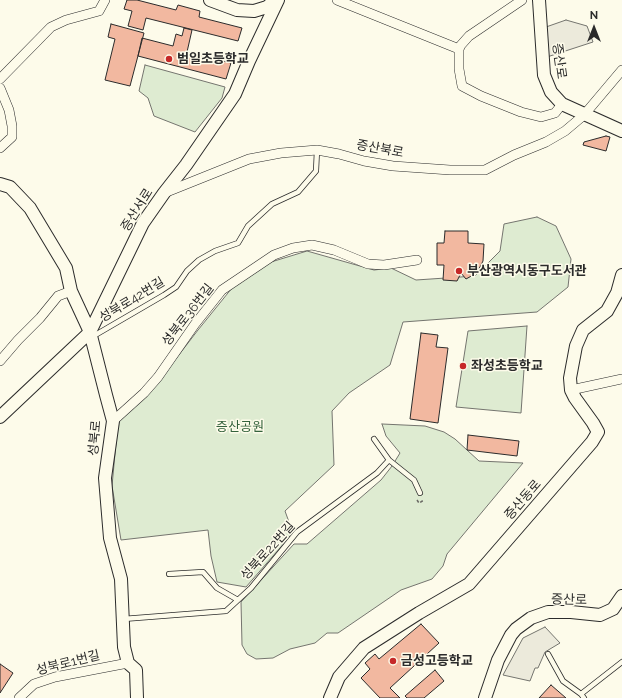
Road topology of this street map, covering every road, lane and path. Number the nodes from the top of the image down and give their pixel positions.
1 (105, 0) edge
2 (210, 0) edge
3 (276, 0) edge
4 (336, 0) edge
5 (522, 0) edge
6 (539, 0) edge
7 (459, 49) junction
8 (622, 70) edge
9 (0, 79) edge
10 (0, 88) edge
11 (562, 104) junction
12 (584, 114) junction
13 (621, 131) edge
14 (0, 148) edge
15 (317, 150) junction
16 (0, 184) edge
17 (164, 194) junction
18 (417, 260) dead end
19 (622, 275) edge
20 (71, 291) junction
21 (90, 332) junction
22 (0, 361) edge
23 (622, 379) edge
24 (571, 390) junction
25 (0, 417) edge
26 (113, 421) junction
27 (374, 439) dead end
28 (389, 460) junction
29 (420, 493) dead end
30 (169, 574) dead end
31 (622, 596) edge
32 (238, 600) junction
33 (123, 619) junction
34 (548, 654) dead end
35 (128, 662) junction
36 (622, 662) edge
37 (582, 696) edge
38 (19, 698) edge
39 (137, 698) edge
40 (330, 698) edge
41 (485, 698) edge

1 - 9 street
2 - 3 street
3 - 17 street, 증산서로
4 - 7 street
5 - 7 street
6 - 11 street, 증산로
7 - 11 street
8 - 12 street, 증산북로
10 - 14 street
11 - 12 street, 증산로
12 - 13 street, 증산로
12 - 15 street, 증산북로
15 - 17 street, 증산북로
15 - 21 lane, 성북로42번길
16 - 20 street, 성북로
17 - 21 street, 증산서로
18 - 26 street, 성북로36번길
19 - 24 street
20 - 21 street, 성북로
20 - 22 street
21 - 25 street, 증산서로
21 - 26 street, 성북로
23 - 24 street
24 - 40 street, 증산동로
26 - 33 street, 성북로
27 - 28 lane
28 - 29 lane
28 - 32 lane, 성북로22번길
30 - 32 lane
31 - 41 street, 증산로
32 - 33 lane, 성북로22번길
33 - 35 street, 성북로
34 - 37 lane
35 - 38 street, 성북로1번길
35 - 39 street, 성북로
36 - 37 lane

